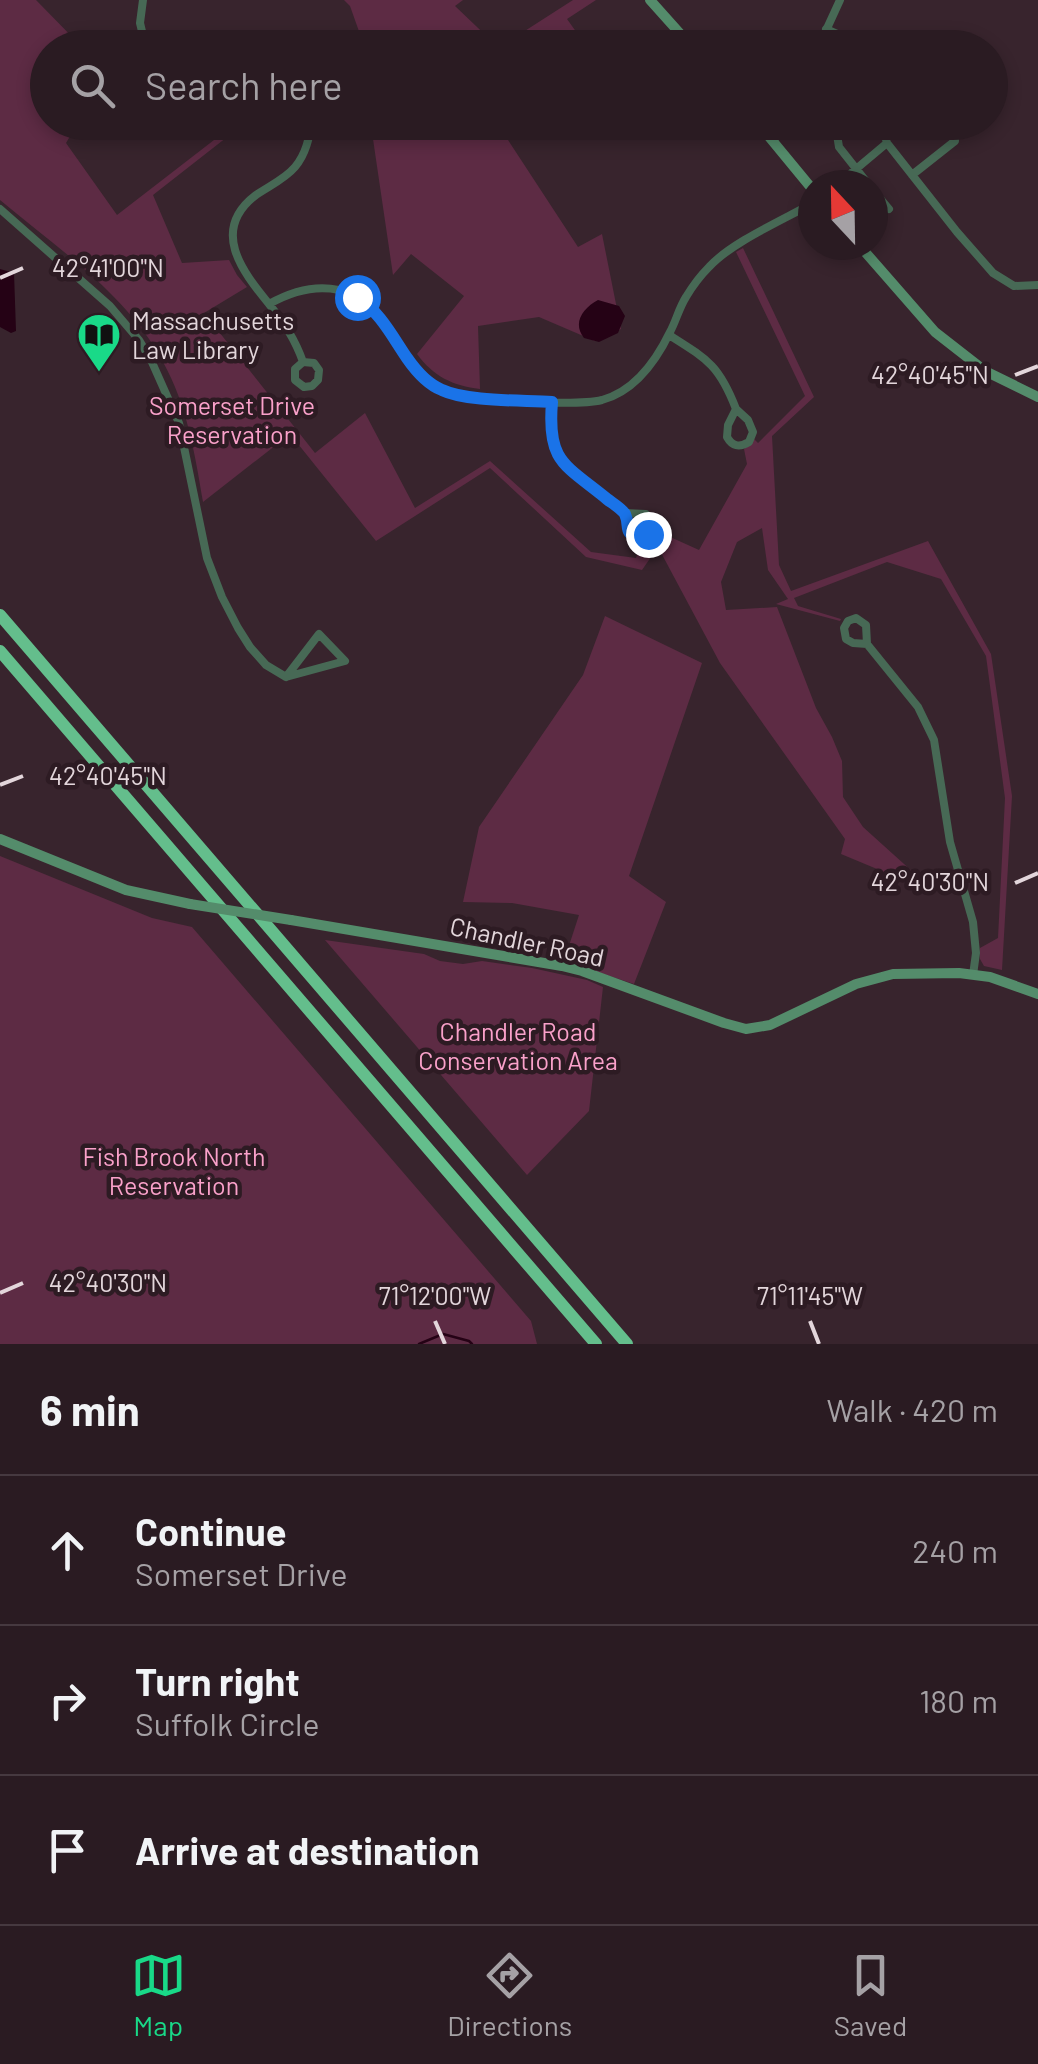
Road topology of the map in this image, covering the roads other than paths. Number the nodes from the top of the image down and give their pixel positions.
1 (143, 0) edge
2 (840, 0) edge
3 (658, 3) edge
4 (826, 29) edge
5 (142, 30) edge
6 (679, 30) edge
7 (308, 140) edge
8 (838, 140) edge
9 (885, 140) edge
10 (954, 140) edge
11 (773, 142) edge
12 (887, 143) junction
13 (856, 169) joint
14 (798, 172) edge
15 (912, 175) junction
16 (0, 209) edge
17 (798, 212) edge
18 (872, 260) edge
19 (1038, 286) edge
20 (268, 304) junction
21 (669, 335) junction
22 (303, 362) dead end
23 (1038, 397) edge
24 (552, 402) junction
25 (736, 409) junction
26 (624, 513) dead end
27 (0, 615) edge
28 (867, 644) dead end
29 (0, 652) edge
30 (286, 677) junction
31 (0, 839) edge
32 (973, 975) junction
33 (1038, 994) edge
34 (596, 1344) edge
35 (627, 1344) edge

1 - 5 street
2 - 4 street
3 - 6 street
7 - 20 street
8 - 13 street
9 - 12 street
10 - 15 street
11 - 14 street
12 - 13 street
12 - 15 street
15 - 19 street
16 - 30 street
17 - 21 street
18 - 23 street
20 - 22 street
20 - 24 street
21 - 24 street
21 - 25 street
24 - 26 street
25 - 25 street
27 - 35 highway
28 - 32 street
29 - 34 highway
30 - 30 street
31 - 32 street, Chandler Road, bridge
32 - 33 street, Chandler Road

